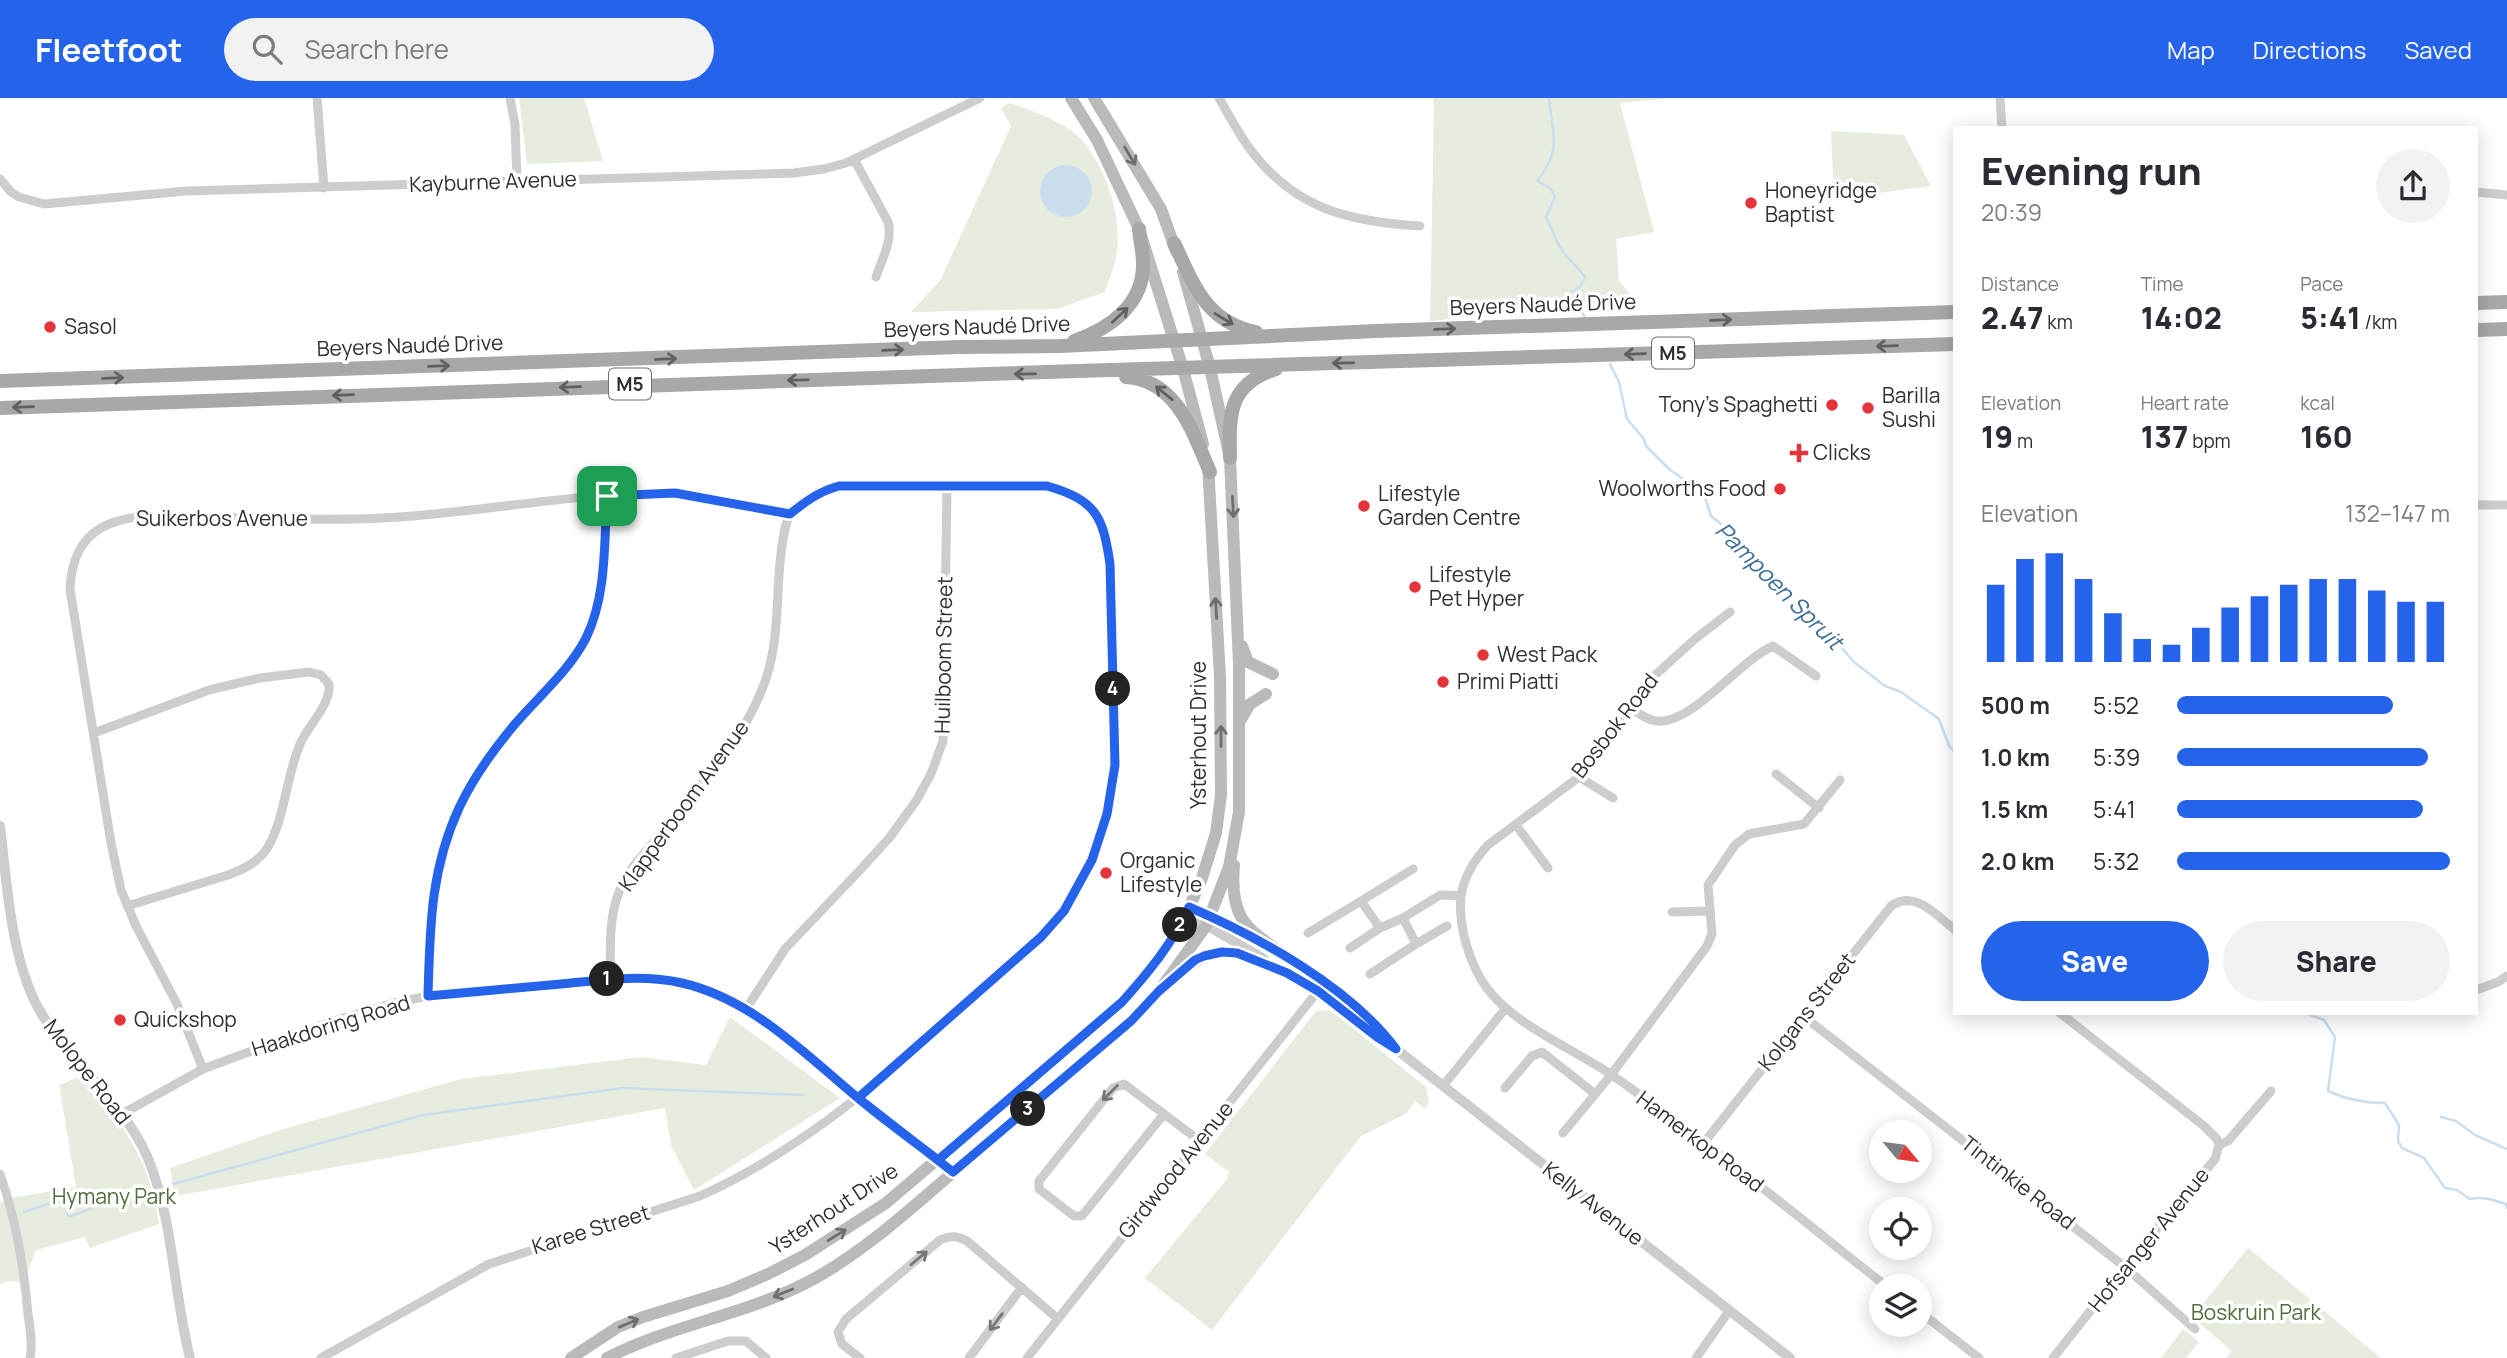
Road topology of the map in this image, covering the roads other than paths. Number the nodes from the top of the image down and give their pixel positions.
1 (317, 98) edge
2 (510, 98) edge
3 (980, 98) edge
4 (1071, 98) edge
5 (1094, 98) edge
6 (1219, 98) edge
7 (2000, 98) edge
8 (2002, 126) edge
9 (854, 159) junction
10 (0, 179) edge
11 (517, 181) junction
12 (324, 188) junction
13 (2478, 192) edge
14 (2507, 197) edge
15 (2478, 198) edge
16 (1420, 226) dead end
17 (1139, 229) junction
18 (1174, 243) junction
19 (876, 277) dead end
20 (2507, 302) edge
21 (2478, 303) edge
22 (1953, 312) edge
23 (2478, 330) edge
24 (2507, 330) edge
25 (1290, 336) junction
26 (1203, 339) junction
27 (1174, 341) junction
28 (1953, 344) edge
29 (1059, 346) junction
30 (1294, 364) junction
31 (1210, 368) junction
32 (1183, 369) junction
33 (1073, 373) junction
34 (0, 381) edge
35 (0, 408) edge
36 (1230, 458) junction
37 (1210, 472) junction
38 (947, 487) junction
39 (607, 496) junction
40 (2478, 505) edge
41 (2507, 505) edge
42 (790, 514) junction
43 (1730, 612) dead end
44 (1238, 632) junction
45 (1273, 674) dead end
46 (1816, 676) dead end
47 (1266, 694) dead end
48 (1628, 706) junction
49 (1240, 722) junction
50 (94, 733) junction
51 (1776, 774) dead end
52 (1579, 777) junction
53 (1840, 780) dead end
54 (1613, 798) dead end
55 (1819, 808) junction
56 (1516, 825) junction
57 (0, 834) edge
58 (1237, 834) junction
59 (1413, 869) dead end
60 (1548, 869) dead end
61 (1461, 896) junction
62 (1361, 901) junction
63 (127, 906) junction
64 (1709, 911) junction
65 (1187, 912) junction
66 (1672, 912) dead end
67 (1403, 918) junction
68 (1209, 921) junction
69 (1447, 926) dead end
70 (1380, 928) junction
71 (1953, 928) edge
72 (1308, 933) dead end
73 (1416, 944) junction
74 (1350, 948) dead end
75 (1290, 967) junction
76 (1370, 974) dead end
77 (2507, 976) edge
78 (611, 979) junction
79 (1321, 986) junction
80 (2478, 989) edge
81 (1159, 991) junction
82 (428, 996) junction
83 (746, 1009) junction
84 (1505, 1009) junction
85 (2063, 1015) edge
86 (1803, 1016) junction
87 (203, 1069) junction
88 (1611, 1075) junction
89 (1443, 1086) junction
90 (1505, 1088) dead end
91 (2271, 1091) dead end
92 (1595, 1094) junction
93 (858, 1098) junction
94 (122, 1114) junction
95 (1164, 1114) junction
96 (1563, 1133) dead end
97 (1200, 1142) junction
98 (1703, 1144) junction
99 (2219, 1145) junction
100 (938, 1160) junction
101 (953, 1172) junction
102 (0, 1174) edge
103 (2125, 1267) junction
104 (1871, 1274) edge
105 (1022, 1287) junction
106 (1730, 1311) junction
107 (1057, 1318) junction
108 (1932, 1321) edge
109 (2195, 1329) dead end
110 (30, 1358) edge
111 (190, 1358) edge
112 (321, 1358) edge
113 (571, 1358) edge
114 (607, 1358) edge
115 (676, 1358) edge
116 (766, 1358) edge
117 (860, 1358) edge
118 (969, 1358) edge
119 (1027, 1358) edge
120 (1696, 1358) edge
121 (1790, 1358) edge
122 (1979, 1358) edge
123 (2053, 1358) edge

1 - 12 street
2 - 11 street
3 - 9 street, Kayburne Avenue
4 - 17 main road, Ysterhout Drive
5 -> 18 main road, Ysterhout Drive
6 - 16 street
7 - 8 street
9 - 11 street, Kayburne Avenue
9 - 19 street
10 - 12 street, Kayburne Avenue
11 - 12 street, Kayburne Avenue
13 - 14 street
14 - 15 street
17 - 27 main road, Ysterhout Drive
29 -> 17 main road
18 -> 25 main road
18 - 26 main road, Ysterhout Drive
20 - 21 main road
25 -> 22 main road, Beyers Naudé Drive / M5
23 - 24 main road
25 - 26 main road, Beyers Naudé Drive / M5
26 - 27 main road, Beyers Naudé Drive / M5
26 - 31 main road, Ysterhout Drive
27 - 29 main road, Beyers Naudé Drive / M5
27 - 32 main road, Ysterhout Drive
28 -> 30 main road, M5
34 -> 29 main road, Beyers Naudé Drive / M5
30 - 31 main road, M5
30 - 36 main road
31 - 32 main road, M5
31 - 36 main road, Ysterhout Drive
32 - 33 main road, M5
32 - 37 main road, Ysterhout Drive
33 -> 35 main road, M5
37 -> 33 main road
36 -> 44 main road, Ysterhout Drive
65 -> 37 main road, Ysterhout Drive
38 - 42 street
38 - 83 street, Huilboom Street
38 - 93 street
39 - 42 street, Suikerbos Avenue
39 - 50 street, Suikerbos Avenue
39 - 82 street
40 - 41 street
42 - 78 street, Klapperboom Avenue
43 - 48 street, Bosbok Road
44 - 45 main road
44 - 49 main road, Ysterhout Drive
46 - 48 street
47 - 49 main road
48 - 52 street, Bosbok Road
49 - 58 main road, Ysterhout Drive
50 - 63 street, Suikerbos Avenue
50 - 63 street
51 - 55 street
52 - 54 street
52 - 56 street, Bosbok Road
53 - 55 street
55 - 64 street
56 - 60 street
56 - 61 street, Bosbok Road
57 - 94 street, Molope Road
58 - 68 main road, Ysterhout Drive
58 - 75 main road
59 - 62 street
61 - 67 street
61 - 84 street, Bosbok Road
62 - 70 street
62 - 72 street
63 - 87 street, Suikerbos Avenue
64 - 66 street
64 - 88 street
65 - 68 street, Kelly Avenue
65 - 100 main road, Ysterhout Drive
67 - 70 street
67 - 73 street
68 - 75 street, Kelly Avenue
68 - 81 main road, Ysterhout Drive
69 - 73 street
70 - 74 street
71 - 86 street, Kolgans Street
73 - 76 street
75 - 79 street, Kelly Avenue
75 - 81 main road
77 - 80 street
78 - 82 street, Haakdoring Road
78 - 83 street, Haakdoring Road
79 - 89 street, Kelly Avenue
79 - 97 street, Girdwood Avenue
81 - 101 main road, Ysterhout Drive
82 - 87 street, Haakdoring Road
83 - 93 street, Haakdoring Road
84 - 88 street, Hamerkop Road
84 - 89 street
85 - 99 street
86 - 98 street, Kolgans Street
86 - 103 street, Tintinkie Road
87 - 94 street, Haakdoring Road
88 - 92 street
88 - 98 street, Hamerkop Road
89 - 106 street, Kelly Avenue
90 - 92 street
91 - 99 street, Hofsanger Avenue
92 - 96 street
93 - 100 street, Haakdoring Road
93 - 112 street, Karee Street
94 - 111 street, Molope Road
95 -> 95 street
95 - 97 street
97 - 107 street, Girdwood Avenue
98 - 104 street, Hamerkop Road
99 - 103 street, Hofsanger Avenue
100 - 101 street, Haakdoring Road
113 -> 100 main road, Ysterhout Drive
101 -> 114 main road, Ysterhout Drive
102 - 110 street
103 - 109 street, Tintinkie Road
103 - 123 street, Hofsanger Avenue
105 - 107 street
117 -> 105 street
105 -> 118 street
106 - 120 street
106 - 121 street, Kelly Avenue
107 - 119 street, Girdwood Avenue
108 - 122 street
115 - 116 street

